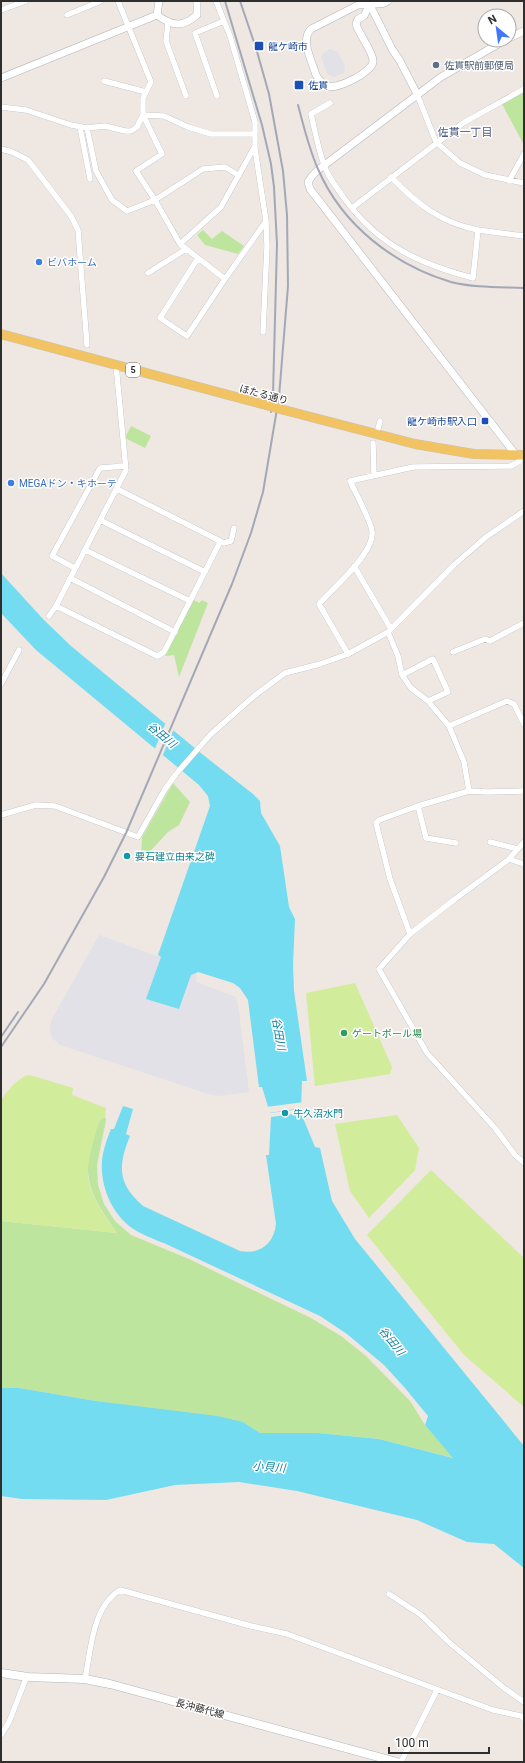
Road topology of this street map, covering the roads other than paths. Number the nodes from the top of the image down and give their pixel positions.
1 (26, 1) edge
2 (101, 1) edge
3 (118, 1) edge
4 (197, 1) edge
5 (216, 1) edge
6 (387, 1) edge
7 (158, 2) edge
8 (370, 2) edge
9 (1, 10) edge
10 (67, 15) dead end
11 (157, 15) junction
12 (224, 21) junction
13 (168, 23) junction
14 (128, 27) junction
15 (491, 48) edge
16 (1, 78) edge
17 (104, 81) dead end
18 (524, 89) edge
19 (146, 92) junction
20 (417, 94) junction
21 (186, 96) dead end
22 (218, 96) dead end
23 (330, 103) dead end
24 (1, 107) edge
25 (143, 115) junction
26 (80, 127) junction
27 (87, 128) junction
28 (254, 134) junction
29 (436, 142) junction
30 (255, 146) junction
31 (1, 149) edge
32 (524, 154) edge
33 (324, 166) junction
34 (238, 175) junction
35 (391, 177) junction
36 (90, 179) dead end
37 (509, 181) junction
38 (524, 183) edge
39 (155, 200) junction
40 (352, 208) junction
41 (266, 221) junction
42 (478, 230) junction
43 (524, 236) edge
44 (180, 244) junction
45 (186, 249) junction
46 (198, 258) junction
47 (148, 274) dead end
48 (225, 279) junction
49 (263, 332) dead end
50 (1, 334) edge
51 (87, 345) dead end
52 (116, 365) junction
53 (380, 421) dead end
54 (378, 429) dead end
55 (374, 443) dead end
56 (521, 459) edge
57 (126, 466) junction
58 (374, 475) junction
59 (117, 489) junction
60 (524, 511) edge
61 (100, 520) junction
62 (234, 528) dead end
63 (220, 542) junction
64 (85, 550) junction
65 (354, 566) junction
66 (75, 568) junction
67 (204, 572) junction
68 (70, 578) junction
69 (190, 601) junction
70 (56, 606) junction
71 (48, 616) dead end
72 (524, 623) edge
73 (390, 630) junction
74 (175, 632) junction
75 (18, 650) dead end
76 (453, 652) dead end
77 (348, 654) junction
78 (402, 675) junction
79 (1, 684) edge
80 (428, 701) junction
81 (524, 724) edge
82 (449, 726) junction
83 (469, 791) junction
84 (524, 791) edge
85 (418, 806) junction
86 (1, 815) edge
87 (490, 842) dead end
88 (524, 842) edge
89 (456, 843) dead end
90 (518, 849) junction
91 (509, 859) junction
92 (524, 864) edge
93 (410, 934) junction
94 (524, 1163) edge
95 (389, 1594) dead end
96 (1, 1673) edge
97 (28, 1677) junction
98 (85, 1679) junction
99 (437, 1690) junction
100 (524, 1702) edge
101 (524, 1719) edge
102 (1, 1735) edge
103 (397, 1762) edge
104 (401, 1762) edge

1 - 9 street
2 - 10 street
3 - 14 street
4 - 13 street
5 - 12 street
6 - 8 main road
7 - 11 street
8 - 8 street
8 - 20 street
11 - 13 street
11 - 14 street
12 - 22 street
12 - 28 street
13 - 21 street
14 - 16 street
14 - 19 street
15 - 20 street
17 - 19 street
18 - 29 street
19 - 25 street
20 - 29 street
20 - 33 street
23 - 33 street
24 - 26 street
25 - 27 street
25 - 28 street
25 - 39 street
26 - 27 street
26 - 36 street
27 - 39 street
28 - 30 street
29 - 35 street
29 - 37 street
30 - 34 street
30 - 41 street
31 - 51 street
32 - 37 street
33 - 40 street
33 - 56 street
34 - 39 street
34 - 44 street
35 - 40 street
35 - 42 street
37 - 38 street
39 - 44 street
40 - 42 street
41 - 48 street
41 - 49 street
42 - 43 street
44 - 45 street
45 - 46 street
45 - 47 street
46 - 48 street
46 - 48 street
50 - 52 main road, ほたる通り / 5
52 - 56 main road, ほたる通り / 5, bridge
52 - 57 street
53 - 54 street
55 - 58 street
56 - 58 street
57 - 59 street
57 - 66 street
58 - 65 street
59 - 61 street
59 - 63 street
60 - 73 street
61 - 64 street
61 - 67 street
62 - 63 street
63 - 67 street
64 - 66 street
64 - 69 street
65 - 73 street
65 - 77 street
66 - 68 street
67 - 69 street
68 - 70 street
68 - 74 street
69 - 74 street
70 - 71 street
70 - 74 street
72 - 76 street
73 - 77 street
73 - 78 street
75 - 79 street
77 - 86 street
78 - 80 street
78 - 80 street
80 - 82 street
81 - 82 street
82 - 83 street
83 - 84 street
83 - 85 street
85 - 89 street
85 - 93 street
87 - 90 street
88 - 90 street
90 - 91 street
91 - 92 street
91 - 93 street
93 - 94 street
95 - 100 street
96 - 97 main road, 長沖藤代線
97 - 98 main road, 長沖藤代線
97 - 102 street
98 - 99 street
98 - 103 main road, 長沖藤代線
99 - 101 street
99 - 104 street

